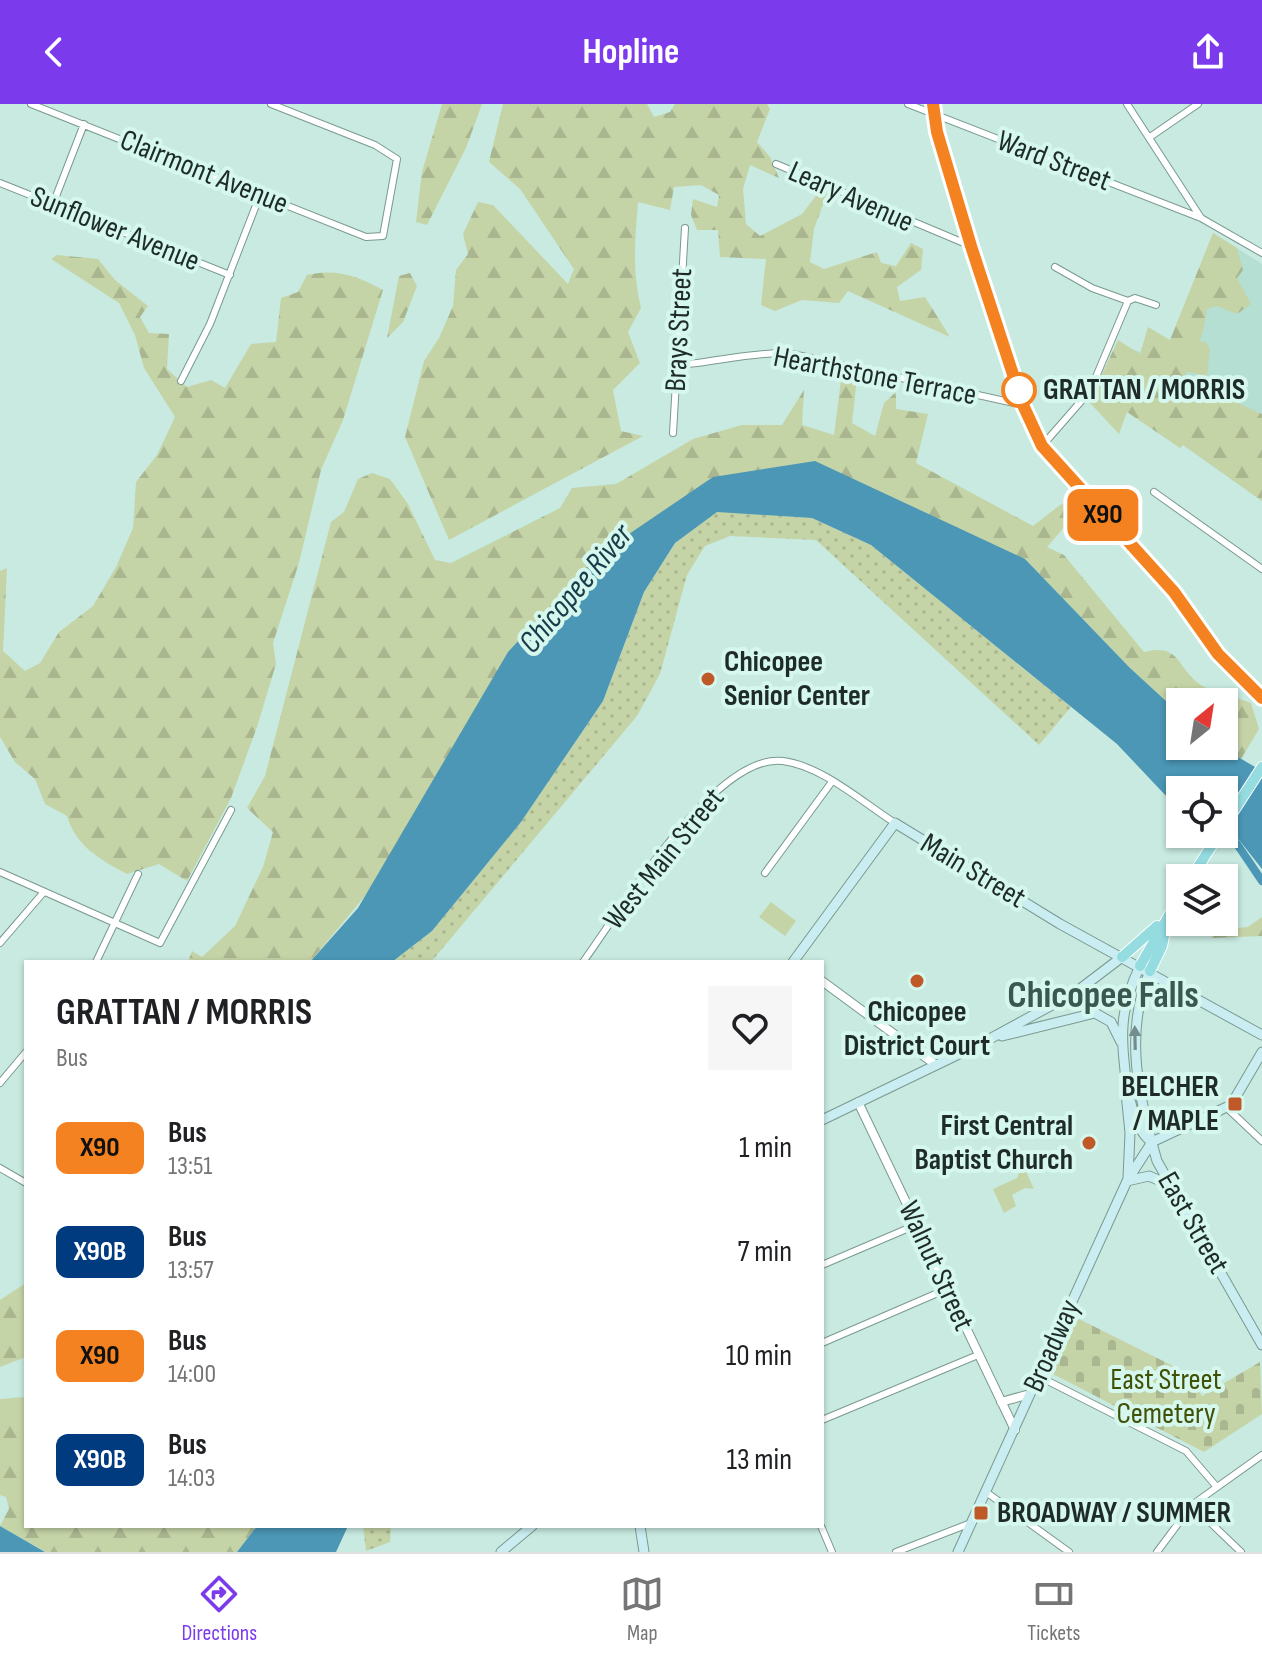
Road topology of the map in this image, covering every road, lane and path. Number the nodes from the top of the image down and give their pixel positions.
1 (31, 104) edge
2 (271, 104) edge
3 (908, 104) edge
4 (1127, 104) edge
5 (1198, 104) edge
6 (934, 109) edge
7 (84, 124) junction
8 (1150, 137) junction
9 (776, 164) dead end
10 (0, 183) edge
11 (260, 195) junction
12 (53, 204) junction
13 (1201, 218) junction
14 (685, 228) dead end
15 (971, 246) junction
16 (1262, 253) edge
17 (1055, 267) dead end
18 (230, 275) junction
19 (1128, 301) junction
20 (1156, 305) dead end
21 (679, 365) junction
22 (181, 381) dead end
23 (1023, 405) junction
24 (673, 433) dead end
25 (1042, 446) junction
26 (1154, 492) dead end
27 (1262, 569) edge
28 (1262, 698) edge
29 (800, 766) joint
30 (1262, 767) edge
31 (831, 783) junction
32 (1238, 804) edge
33 (231, 810) dead end
34 (895, 823) junction
35 (0, 872) edge
36 (765, 873) dead end
37 (138, 874) dead end
38 (43, 893) junction
39 (1165, 919) joint
40 (115, 923) junction
41 (0, 943) edge
42 (1122, 957) junction
43 (97, 960) edge
44 (585, 960) edge
45 (795, 960) edge
46 (1145, 969) junction
47 (824, 982) edge
48 (1262, 1035) edge
49 (984, 1042) junction
50 (1122, 1045) junction
51 (1262, 1052) edge
52 (24, 1054) edge
53 (936, 1065) junction
54 (1126, 1072) junction
55 (0, 1083) edge
56 (858, 1102) junction
57 (1226, 1107) junction
58 (824, 1119) edge
59 (1262, 1141) edge
60 (1152, 1142) junction
61 (0, 1168) edge
62 (1127, 1181) junction
63 (24, 1182) edge
64 (1172, 1186) junction
65 (916, 1225) junction
66 (824, 1264) edge
67 (947, 1289) junction
68 (824, 1342) edge
69 (1262, 1345) edge
70 (978, 1355) junction
71 (1038, 1376) junction
72 (1030, 1394) junction
73 (1001, 1402) junction
74 (824, 1419) edge
75 (1015, 1430) junction
76 (1262, 1455) edge
77 (1216, 1486) junction
78 (986, 1492) junction
79 (1192, 1505) junction
80 (972, 1523) junction
81 (530, 1528) edge
82 (640, 1528) edge
83 (822, 1528) edge
84 (501, 1552) edge
85 (644, 1552) edge
86 (832, 1552) edge
87 (896, 1552) edge
88 (958, 1552) edge
89 (1069, 1552) edge
90 (1157, 1552) edge
91 (1241, 1552) edge

1 - 7 street, Clairmont Avenue
2 - 11 street, Clairmont Avenue
3 - 6 street, Ward Street
4 - 8 street
5 - 8 street
6 - 13 street, Ward Street
6 - 15 main road
7 - 11 street, Clairmont Avenue
7 - 12 street
8 - 13 street
9 - 15 street, Leary Avenue
10 - 12 street, Sunflower Avenue
11 - 18 street
12 - 18 street, Sunflower Avenue
13 - 16 street, Ward Street
14 - 21 street, Brays Street
15 - 23 main road
17 - 19 street
18 - 22 street
19 - 20 street
19 - 25 street
21 - 23 street, Hearthstone Terrace
21 - 24 street, Brays Street
23 - 25 main road
25 - 28 main road
26 - 27 street
29 - 31 street, Main Street
29 - 44 street, West Main Street
30 - 32 main road
31 - 34 street, Main Street
31 - 36 street
33 - 40 street
34 - 42 main road, Main Street
34 - 45 main road
35 - 38 street
37 - 40 street
38 - 40 street
38 - 41 street
39 - 42 main road
39 - 46 main road
40 - 43 street
42 - 46 main road, Main Street
42 - 49 main road
46 - 48 main road, Main Street
46 - 50 main road
60 -> 46 main road
47 - 53 street
49 - 50 main road
49 - 53 main road
50 - 54 main road
51 - 57 main road
52 - 55 street
53 - 56 main road
54 - 60 main road
54 - 62 main road
56 - 58 main road
56 - 65 street, Walnut Street
57 - 59 street
57 - 60 main road
60 - 62 main road, Broadway
60 - 64 main road, East Street
61 - 63 street
62 - 64 main road
62 - 71 main road, Broadway
64 - 69 main road, East Street
65 - 66 street
65 - 67 street, Walnut Street
67 - 68 street
67 - 70 street, Walnut Street
70 - 73 street, Walnut Street
70 - 74 street
71 - 72 main road, Broadway
71 - 77 street
72 - 73 street
72 - 75 main road, Broadway
73 - 75 street, Walnut Street
75 - 78 main road, Broadway
76 - 77 street
77 - 79 street
78 - 80 main road, Broadway
78 - 89 street
79 - 90 street
79 - 91 street
80 - 87 street
80 - 88 main road, Broadway
81 - 84 main road
82 - 85 main road
83 - 86 street

